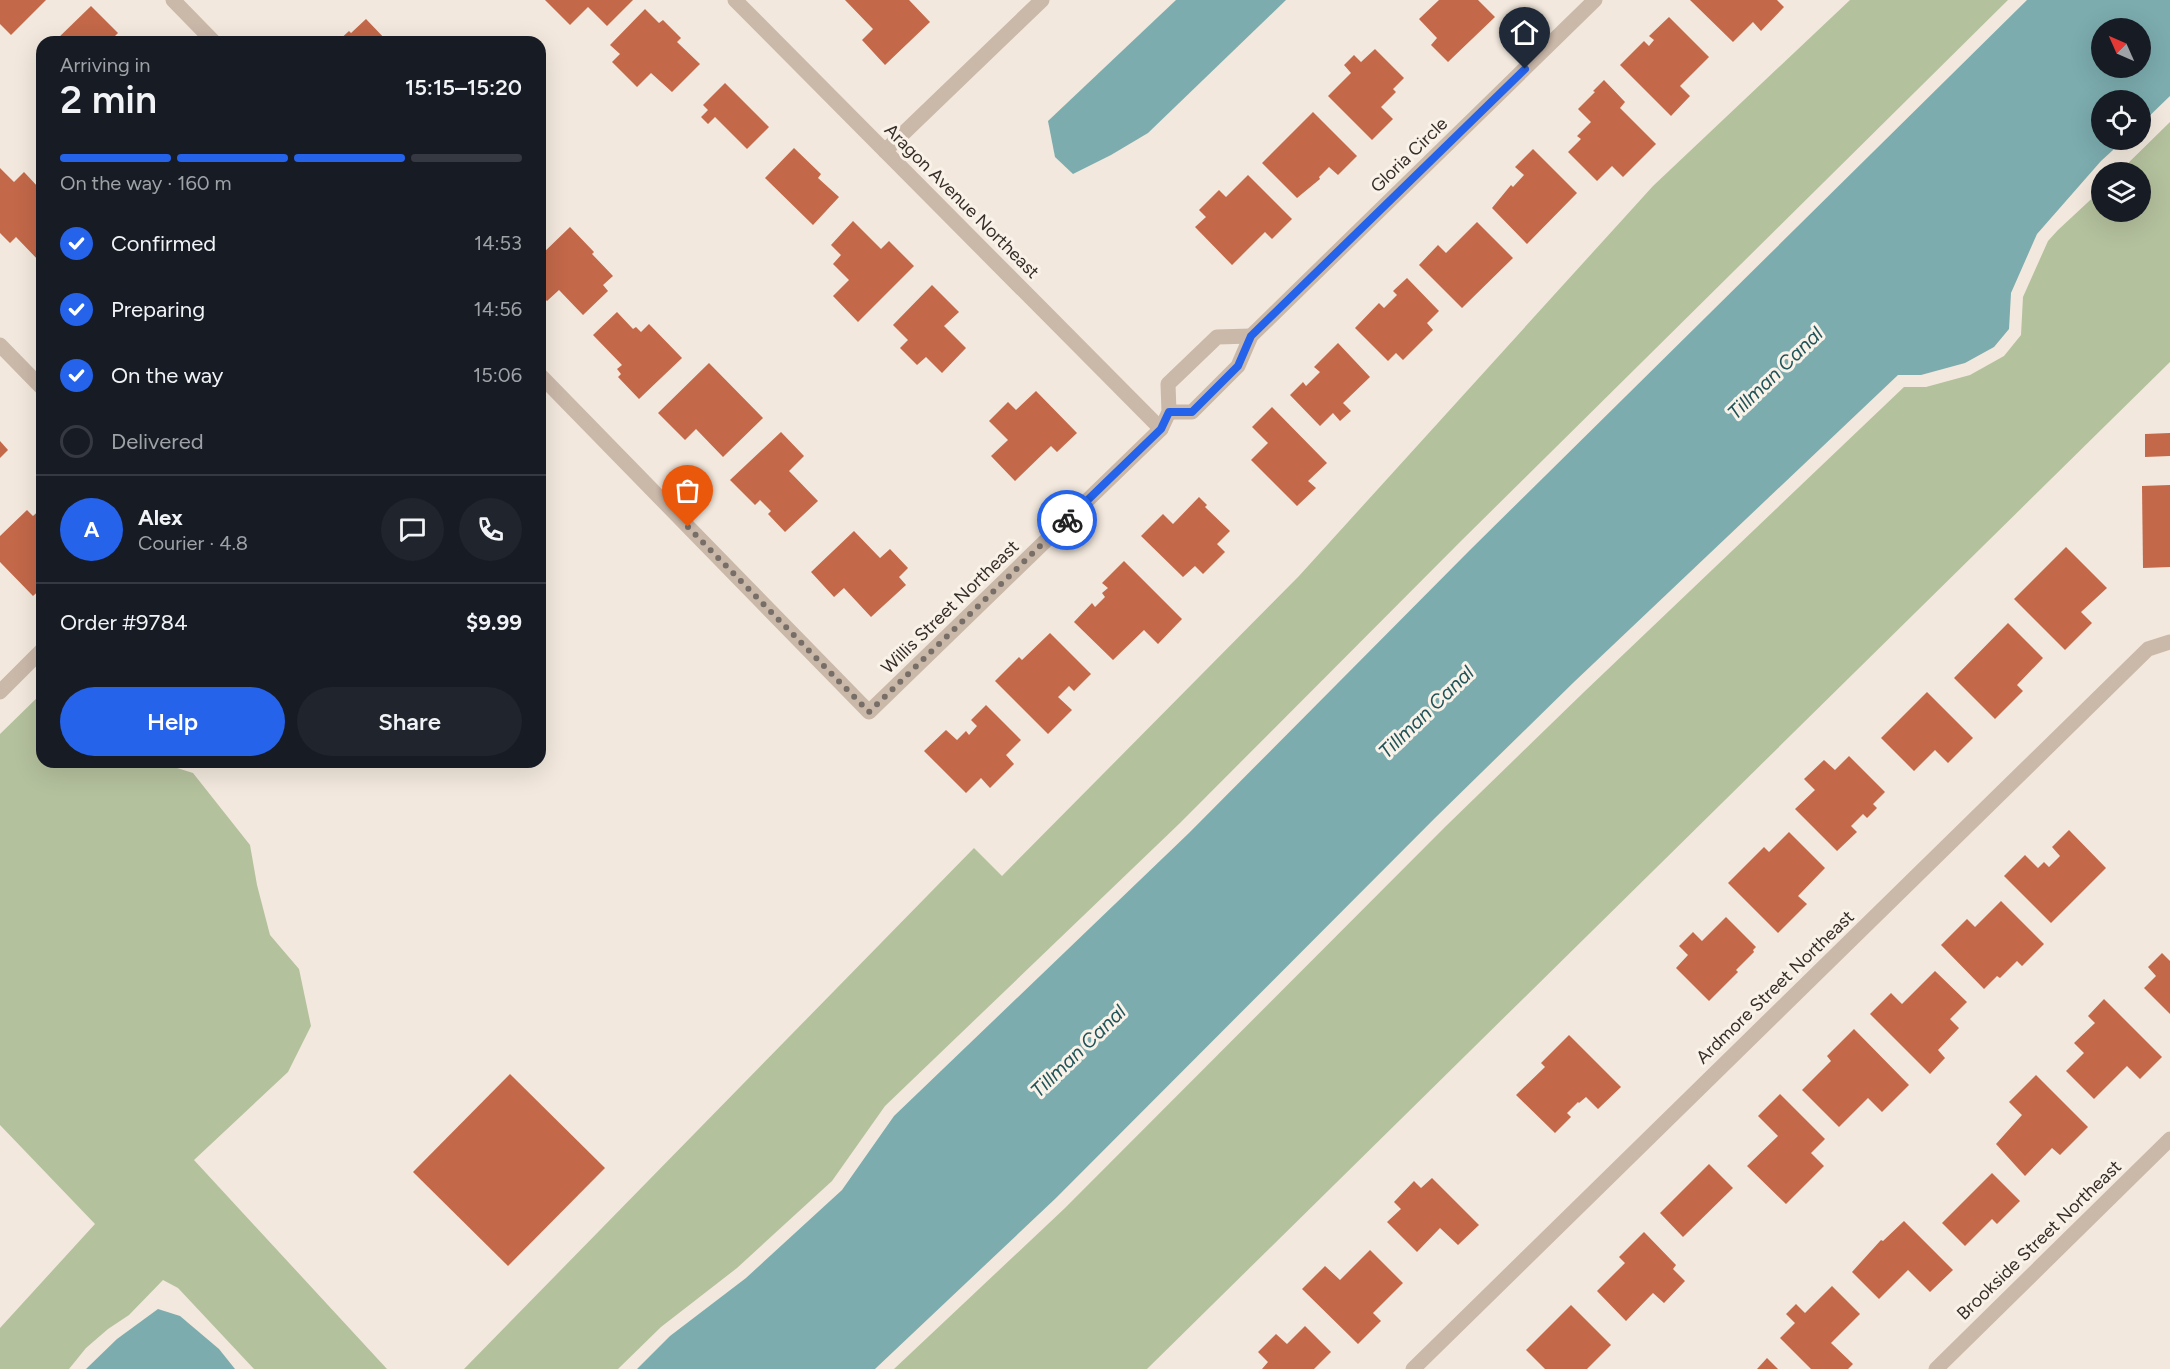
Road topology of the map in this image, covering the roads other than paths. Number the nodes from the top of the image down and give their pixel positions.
1 (173, 0) edge
2 (735, 0) edge
3 (1042, 0) edge
4 (1594, 1) edge
5 (208, 36) edge
6 (885, 151) junction
7 (1251, 336) junction
8 (0, 345) edge
9 (546, 381) edge
10 (36, 382) edge
11 (1169, 412) junction
12 (1161, 429) junction
13 (2170, 642) edge
14 (36, 656) edge
15 (0, 692) edge
16 (2170, 1139) edge
17 (1413, 1369) edge
18 (1936, 1369) edge

1 - 5 street
2 - 6 street, Aragon Avenue Northeast
3 - 6 street
4 - 7 street, Gloria Circle
6 - 12 street, Aragon Avenue Northeast
7 - 11 street, Gloria Circle
7 - 11 street
8 - 10 street
9 - 12 street, Willis Street Northeast
11 - 12 street
13 - 17 street, Ardmore Street Northeast
14 - 15 street
16 - 18 street, Brookside Street Northeast

